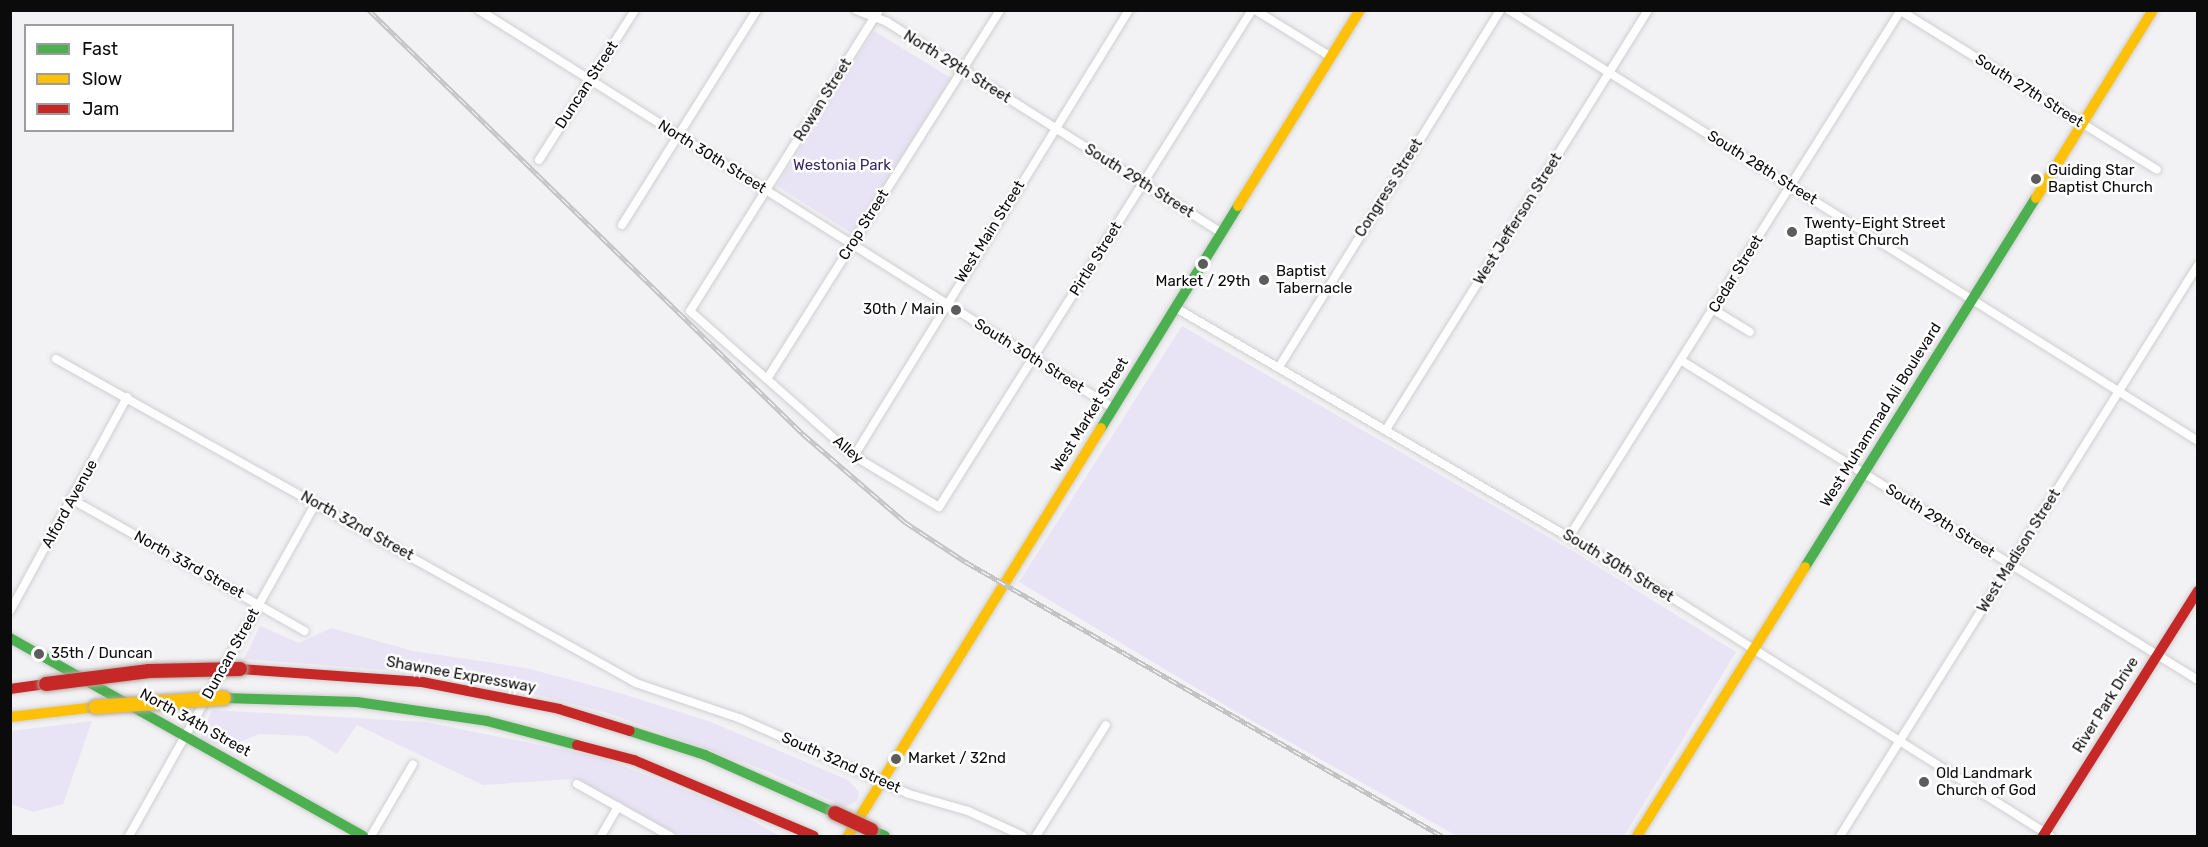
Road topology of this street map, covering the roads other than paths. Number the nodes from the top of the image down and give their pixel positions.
1 (479, 10) edge
2 (635, 10) edge
3 (757, 10) edge
4 (856, 10) edge
5 (1129, 10) edge
6 (1254, 10) edge
7 (1360, 10) edge
8 (1500, 10) edge
9 (1509, 10) edge
10 (1648, 10) edge
11 (2153, 10) edge
12 (1901, 11) edge
13 (996, 12) edge
14 (877, 14) edge
15 (1331, 57) junction
16 (962, 70) junction
17 (1610, 73) junction
18 (591, 81) junction
19 (2082, 124) junction
20 (1055, 128) junction
21 (678, 135) junction
22 (539, 160) dead end
23 (2157, 170) dead end
24 (1143, 184) junction
25 (1791, 186) junction
26 (766, 190) junction
27 (622, 225) dead end
28 (1222, 233) junction
29 (852, 244) junction
30 (2198, 265) edge
31 (1973, 299) junction
32 (946, 303) junction
33 (1176, 308) junction
34 (1714, 310) junction
35 (690, 311) joint
36 (1750, 332) dead end
37 (1033, 358) junction
38 (56, 359) dead end
39 (1682, 361) junction
40 (1279, 367) junction
41 (766, 379) junction
42 (2119, 391) junction
43 (127, 397) junction
44 (1113, 408) junction
45 (1388, 428) junction
46 (2198, 441) edge
47 (854, 456) junction
48 (1863, 474) junction
49 (73, 500) junction
50 (316, 503) junction
51 (939, 507) joint
52 (1569, 537) junction
53 (2010, 565) junction
54 (2198, 591) edge
55 (258, 605) junction
56 (10, 611) edge
57 (305, 630) dead end
58 (10, 638) edge
59 (1753, 651) junction
60 (2157, 656) junction
61 (2198, 680) edge
62 (10, 688) edge
63 (658, 693) joint
64 (10, 717) edge
65 (1106, 725) dead end
66 (185, 736) junction
67 (1899, 743) junction
68 (413, 764) dead end
69 (882, 782) junction
70 (577, 784) dead end
71 (618, 807) junction
72 (879, 834) edge
73 (2047, 835) edge
74 (129, 837) edge
75 (363, 837) edge
76 (371, 837) edge
77 (601, 837) edge
78 (670, 837) edge
79 (814, 837) edge
80 (848, 837) edge
81 (1023, 837) edge
82 (1036, 837) edge
83 (1637, 837) edge
84 (1840, 837) edge

1 - 18 street, North 30th Street
2 - 18 street, Duncan Street
3 - 21 street
4 - 14 street, North 29th Street
5 - 20 street, West Main Street
6 - 15 street
6 - 24 street, Pirtle Street
7 - 15 main road, West Market Street
8 - 40 street, Congress Street
9 - 17 street, South 28th Street
10 - 17 street, West Jefferson Street
11 - 19 main road, West Muhammad Ali Boulevard
12 - 19 street, South 27th Street
12 - 25 street, Cedar Street
13 - 16 street, Crop Street
14 - 16 street, North 29th Street
14 - 26 street, Rowan Street
15 - 28 main road, West Market Street
16 - 20 street, North 29th Street
16 - 29 street, Crop Street
17 - 25 street, South 28th Street
17 - 45 street, West Jefferson Street
18 - 21 street, North 30th Street
18 - 22 street, Duncan Street
19 - 23 street, South 27th Street
19 - 31 main road, West Muhammad Ali Boulevard
20 - 24 street, South 29th Street
20 - 32 street, West Main Street
21 - 26 street, North 30th Street
21 - 27 street
24 - 28 street, South 29th Street
24 - 37 street, Pirtle Street
25 - 31 street, South 28th Street
25 - 34 street, Cedar Street
26 - 29 street, North 30th Street
26 - 35 street, Rowan Street
28 - 33 main road, West Market Street
29 - 32 street, North 30th Street
29 - 41 street, Crop Street
30 - 42 street, West Madison Street
31 - 42 street, South 28th Street
31 - 48 main road, West Muhammad Ali Boulevard
32 - 37 street, South 30th Street
32 - 47 street, West Main Street
33 - 40 street, South 30th Street
33 - 44 main road, West Market Street
34 - 36 street
34 - 39 street, Cedar Street
35 - 41 street, Alley
37 - 44 street, South 30th Street
37 - 51 street, Pirtle Street
38 - 43 street, North 32nd Street
39 - 48 street, South 29th Street
39 - 52 street, Cedar Street
40 - 45 street, South 30th Street
41 - 47 street, Alley
42 - 46 street, South 28th Street
42 - 53 street, West Madison Street
43 - 49 street, Alford Avenue
43 - 50 street, North 32nd Street
44 - 69 main road, West Market Street
45 - 52 street, South 30th Street
47 - 51 street, Alley
48 - 53 street, South 29th Street
48 - 59 main road, West Muhammad Ali Boulevard
49 - 55 street, North 33rd Street
49 - 56 street, Alford Avenue
50 - 55 street, Duncan Street
50 - 63 street, North 32nd Street
52 - 59 street, South 30th Street
53 - 60 street, South 29th Street
53 - 67 street, West Madison Street
54 - 60 main road, River Park Drive
55 - 57 street, North 33rd Street
55 - 66 street, Duncan Street
58 - 66 main road, North 34th Street
59 - 67 street, South 30th Street
59 - 83 main road, West Muhammad Ali Boulevard
60 - 61 street, South 29th Street
60 - 73 main road, River Park Drive
62 - 72 main road, Shawnee Expressway, bridge
63 - 69 street, South 32nd Street
64 - 79 main road, bridge
65 - 82 street
66 - 74 street, Duncan Street
66 - 75 main road, North 34th Street
67 - 73 street, South 30th Street
67 - 84 street, West Madison Street
68 - 76 street
69 - 80 main road, West Market Street
69 - 81 street, South 32nd Street
70 - 71 street
71 - 77 street
71 - 78 street

